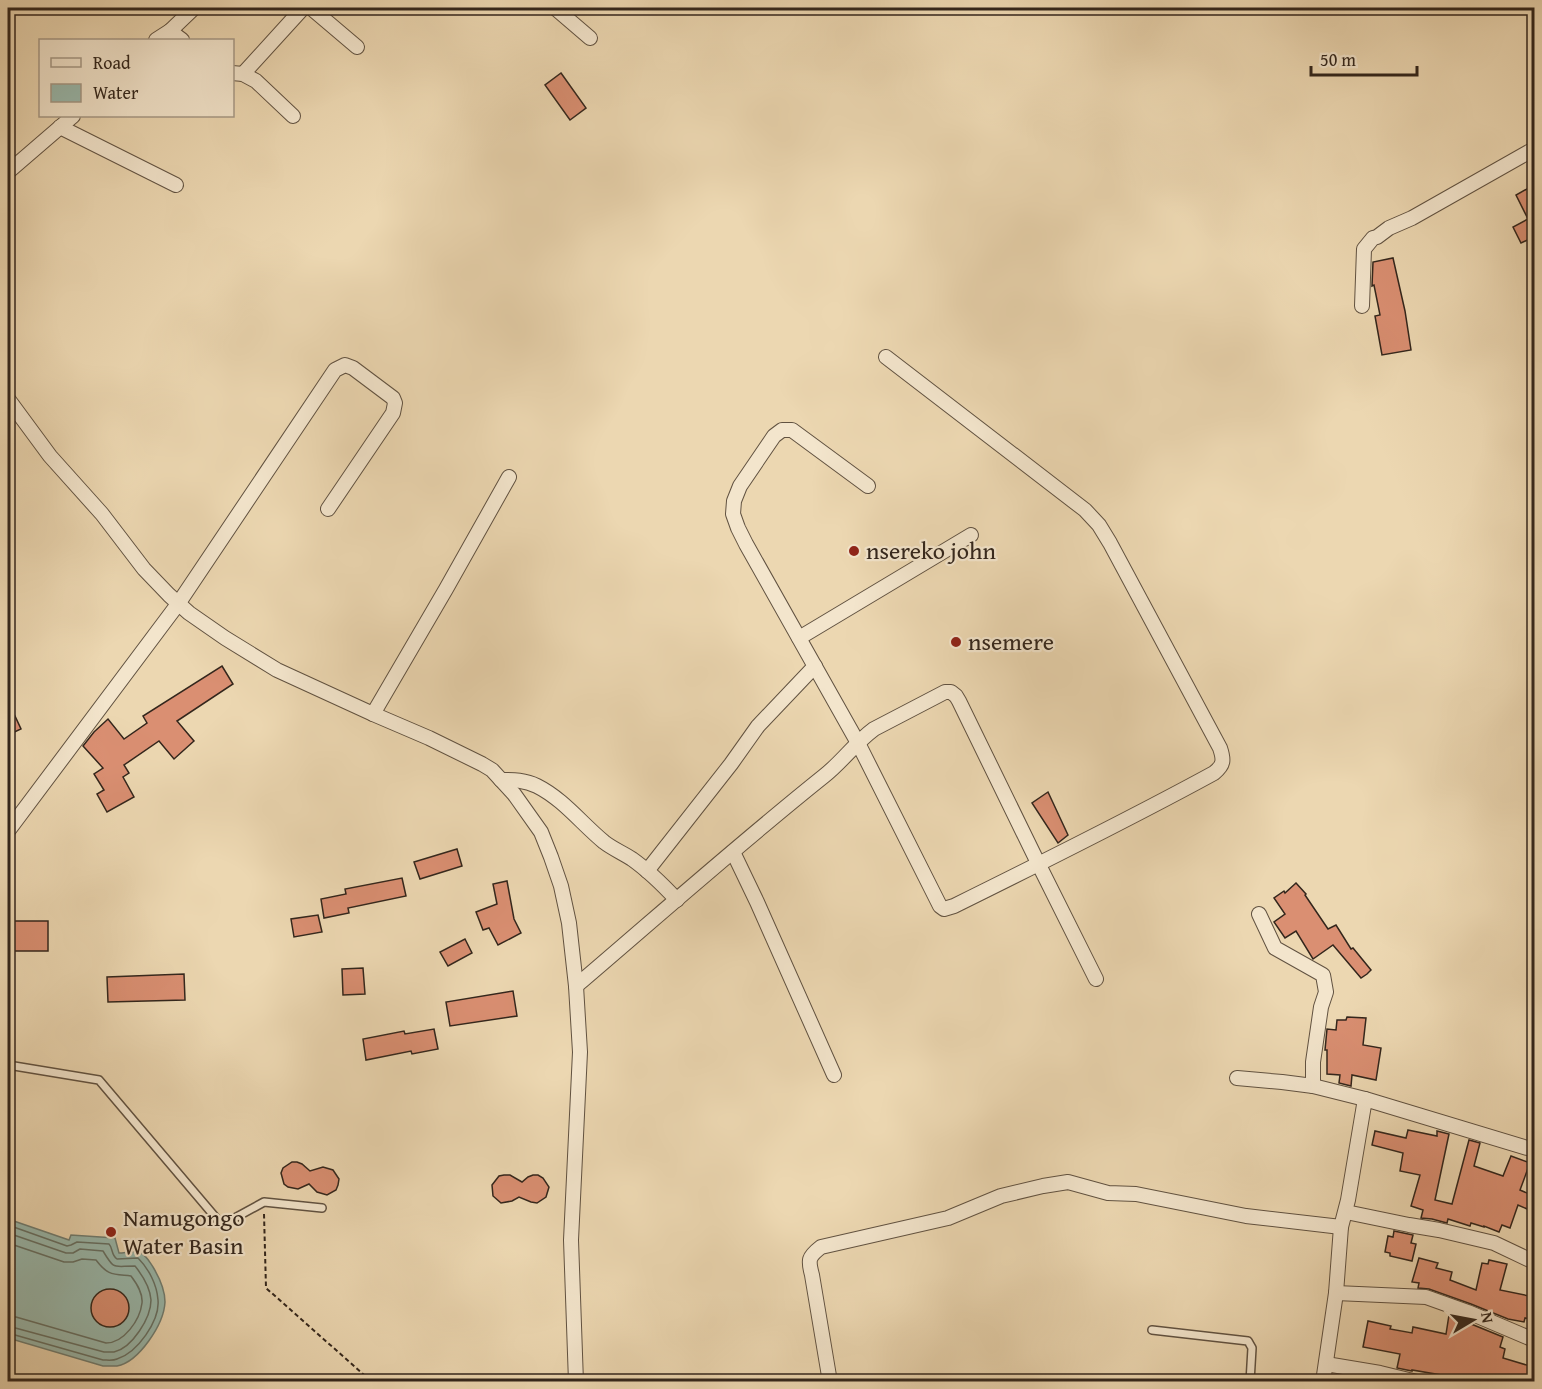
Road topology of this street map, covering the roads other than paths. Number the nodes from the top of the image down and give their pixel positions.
1 (194, 8) edge
2 (303, 8) edge
3 (311, 8) edge
4 (565, 11) edge
5 (170, 31) junction
6 (590, 38) dead end
7 (158, 39) edge
8 (181, 39) edge
9 (357, 47) dead end
10 (238, 74) edge
11 (293, 116) dead end
12 (72, 117) edge
13 (60, 127) junction
14 (1534, 149) edge
15 (8, 172) edge
16 (176, 185) dead end
17 (1362, 306) dead end
18 (886, 357) dead end
19 (8, 399) edge
20 (509, 477) dead end
21 (868, 486) dead end
22 (328, 509) dead end
23 (970, 535) dead end
24 (178, 604) junction
25 (799, 638) junction
26 (815, 666) junction
27 (373, 714) junction
28 (858, 743) junction
29 (501, 780) junction
30 (8, 831) edge
31 (733, 852) junction
32 (1039, 865) junction
33 (647, 871) junction
34 (677, 900) junction
35 (1259, 914) dead end
36 (1096, 979) dead end
37 (576, 986) junction
38 (8, 1065) edge
39 (834, 1076) dead end
40 (1238, 1078) dead end
41 (1313, 1086) junction
42 (1365, 1099) junction
43 (1534, 1150) edge
44 (322, 1208) dead end
45 (1346, 1212) junction
46 (1341, 1227) junction
47 (1534, 1262) edge
48 (1336, 1293) junction
49 (1152, 1330) dead end
50 (1534, 1340) edge
51 (1326, 1364) junction
52 (576, 1382) edge
53 (831, 1382) edge
54 (1250, 1382) edge
55 (1323, 1382) edge
56 (1417, 1382) edge

1 - 5 street
2 - 10 street
3 - 9 street
4 - 6 street
5 - 7 street
5 - 8 street
10 - 11 street
12 - 13 street
13 - 15 street
13 - 16 street
14 - 17 street
18 - 32 street
19 - 24 street
20 - 27 street
21 - 25 street
22 - 24 street
23 - 25 street
24 - 27 street
24 - 30 street
25 - 26 street
26 - 28 street
26 - 33 street
27 - 29 street
28 - 31 street
28 - 32 street
28 - 32 street
29 - 33 street
29 - 37 street
31 - 34 street
31 - 39 street
32 - 36 street
33 - 34 street
34 - 37 street
35 - 41 street
37 - 52 street
38 - 44 lane
40 - 41 street
41 - 42 street
42 - 43 street
42 - 45 street
45 - 46 street
45 - 47 street
46 - 48 street
46 - 53 street
48 - 50 street
48 - 51 street
49 - 54 lane
51 - 55 street
51 - 56 street

